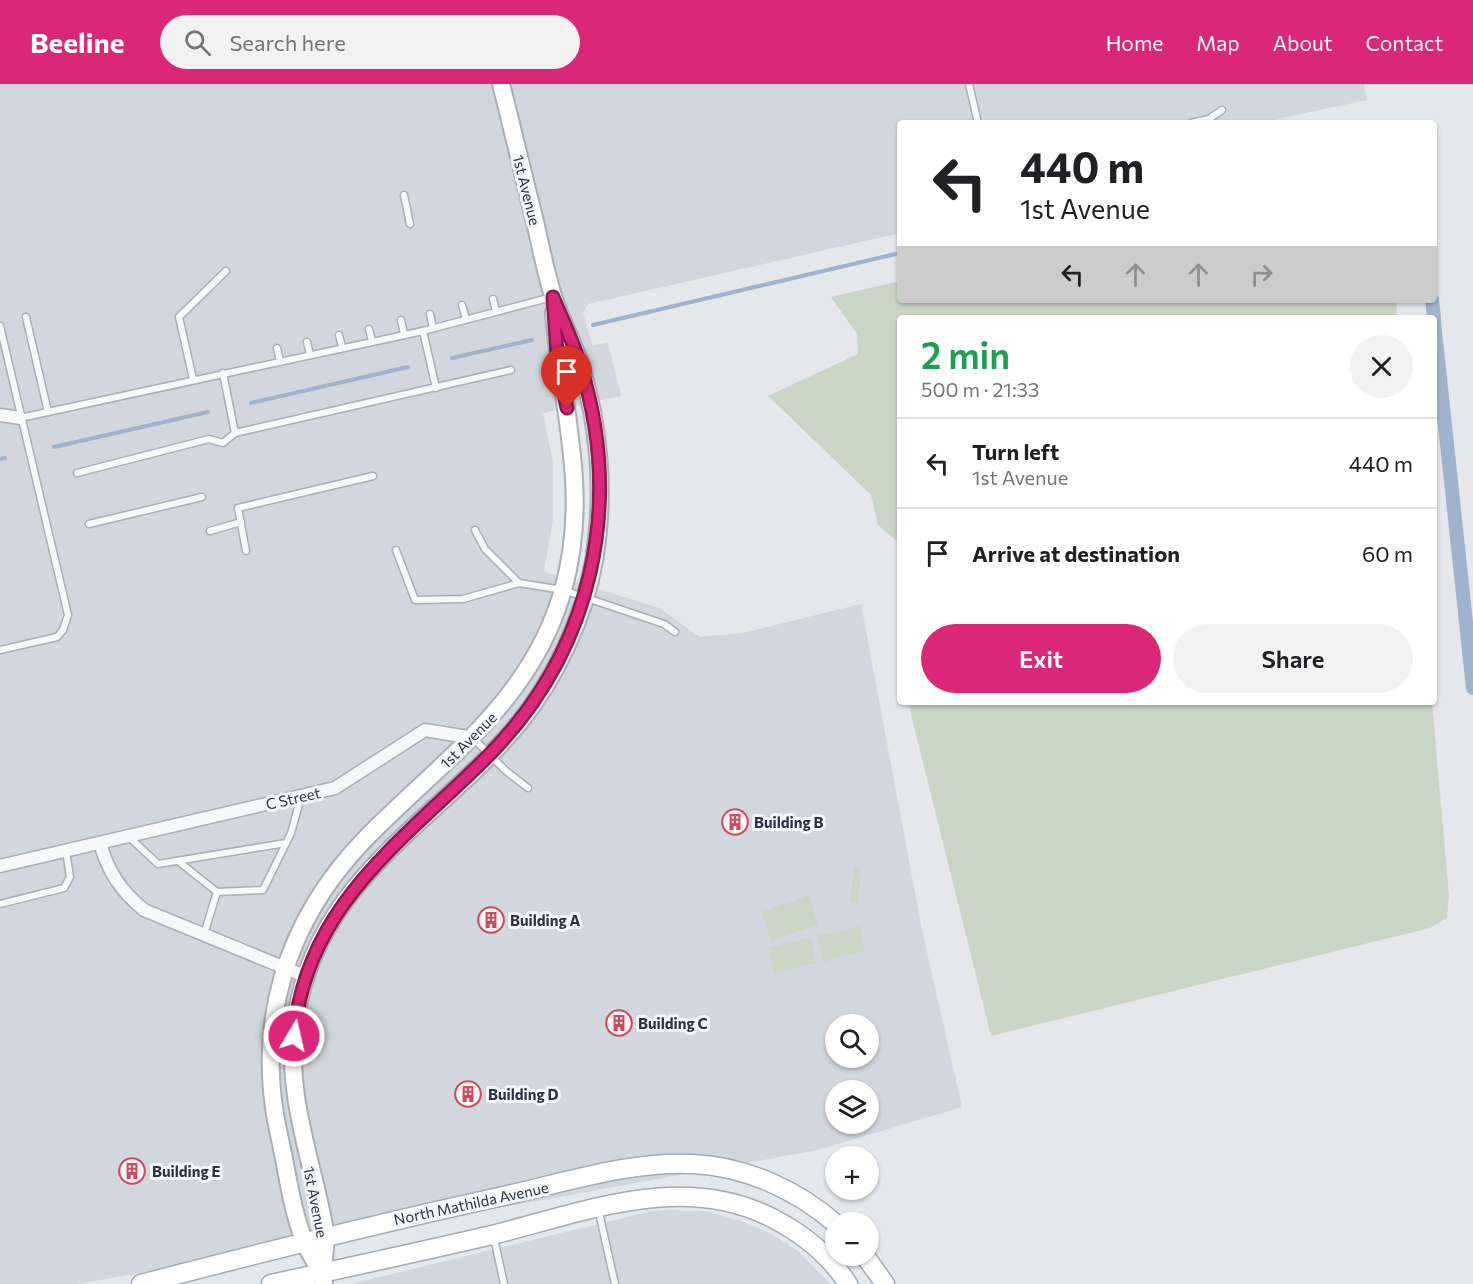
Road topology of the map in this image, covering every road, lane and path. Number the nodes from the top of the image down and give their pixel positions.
1 (501, 84) edge
2 (969, 84) edge
3 (1222, 110) dead end
4 (977, 120) edge
5 (1204, 120) edge
6 (404, 195) dead end
7 (410, 224) dead end
8 (225, 270) dead end
9 (553, 297) junction
10 (493, 299) dead end
11 (462, 305) dead end
12 (496, 311) junction
13 (430, 314) dead end
14 (26, 317) dead end
15 (466, 319) junction
16 (400, 320) dead end
17 (0, 326) edge
18 (433, 328) junction
19 (369, 329) dead end
20 (423, 331) junction
21 (404, 334) junction
22 (339, 335) dead end
23 (372, 341) junction
24 (307, 342) dead end
25 (342, 347) junction
26 (277, 348) dead end
27 (310, 355) junction
28 (243, 359) dead end
29 (280, 361) junction
30 (245, 368) junction
31 (511, 370) dead end
32 (223, 373) junction
33 (193, 379) junction
34 (436, 388) junction
35 (48, 412) junction
36 (0, 415) edge
37 (20, 418) junction
38 (235, 433) junction
39 (77, 472) dead end
40 (373, 476) dead end
41 (202, 496) dead end
42 (240, 522) junction
43 (89, 524) dead end
44 (475, 530) dead end
45 (210, 531) dead end
46 (396, 550) dead end
47 (246, 551) dead end
48 (519, 583) junction
49 (563, 590) junction
50 (586, 596) junction
51 (675, 632) dead end
52 (0, 650) edge
53 (473, 738) junction
54 (490, 754) junction
55 (528, 788) dead end
56 (301, 796) junction
57 (129, 837) junction
58 (100, 843) junction
59 (286, 843) junction
60 (66, 851) junction
61 (178, 861) junction
62 (0, 866) edge
63 (217, 892) junction
64 (0, 904) edge
65 (204, 934) junction
66 (285, 968) junction
67 (307, 977) junction
68 (597, 1208) junction
69 (825, 1216) edge
70 (493, 1234) junction
71 (326, 1235) junction
72 (304, 1241) junction
73 (872, 1266) edge
74 (323, 1279) edge
75 (141, 1284) edge
76 (271, 1284) edge
77 (504, 1284) edge
78 (615, 1284) edge
79 (848, 1284) edge
80 (885, 1284) edge

1 - 9 street, 1st Avenue
2 - 4 lane
3 - 5 lane
6 - 7 lane
8 - 33 lane
9 - 12 lane
9 - 49 street, 1st Avenue
9 - 50 street, 1st Avenue
10 - 12 lane
11 - 15 lane
12 - 15 lane
13 - 18 lane
14 - 35 lane
15 - 18 lane
16 - 21 lane
17 - 37 lane
18 - 20 lane
19 - 23 lane
20 - 21 lane
20 - 34 lane
21 - 23 lane
22 - 25 lane
23 - 25 lane
24 - 27 lane
25 - 27 lane
26 - 29 lane
27 - 29 lane
28 - 30 lane
29 - 30 lane
30 - 32 lane
31 - 34 lane
32 - 33 lane
32 - 38 lane
33 - 35 lane
34 - 38 lane
35 - 37 lane
36 - 37 street
37 - 52 lane
38 - 39 lane
40 - 42 lane
41 - 43 lane
42 - 45 lane
42 - 47 lane
44 - 48 lane
46 - 48 lane
48 - 49 lane
49 - 50 lane
49 - 53 street, 1st Avenue
50 - 51 lane
50 - 54 street, 1st Avenue
53 - 54 lane
53 - 56 street, C Street
53 - 66 street, 1st Avenue
54 - 55 lane
54 - 67 street, 1st Avenue
56 - 57 street, C Street
56 - 59 lane
57 - 58 street, C Street
57 - 61 lane
58 - 60 street, C Street
58 - 65 street
59 - 61 lane
59 - 63 lane
60 - 62 street, C Street
60 - 64 lane
61 - 63 lane
63 - 65 lane
65 - 66 street
66 - 67 street
66 - 72 street, 1st Avenue
67 - 71 street, 1st Avenue
68 - 70 main road
68 - 78 lane
68 - 79 main road
69 - 71 main road, North Mathilda Avenue
70 - 74 main road
70 - 77 lane
71 - 72 main road, North Mathilda Avenue
71 - 74 street, 1st Avenue
72 - 74 street, 1st Avenue
72 - 75 main road, North Mathilda Avenue
73 - 80 main road
74 - 76 main road

